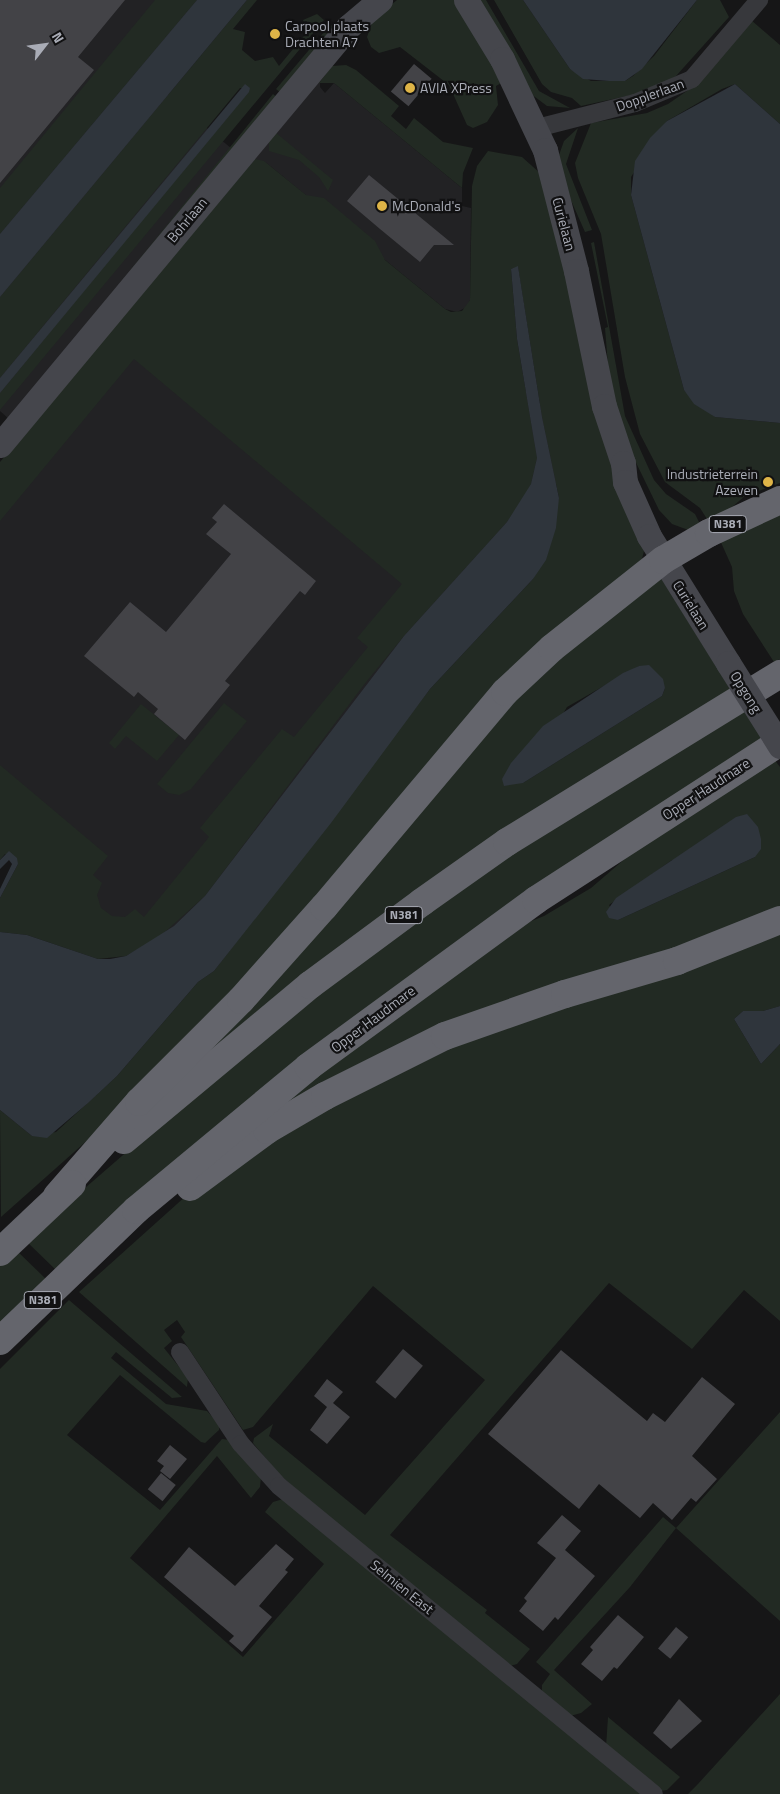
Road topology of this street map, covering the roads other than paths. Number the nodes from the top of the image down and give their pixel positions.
1 (380, 0) edge
2 (466, 0) edge
3 (759, 0) edge
4 (537, 128) junction
5 (0, 445) edge
6 (780, 500) edge
7 (670, 555) junction
8 (735, 658) junction
9 (780, 674) edge
10 (780, 714) edge
11 (780, 742) edge
12 (780, 746) edge
13 (780, 920) edge
14 (57, 1196) junction
15 (0, 1252) edge
16 (85, 1258) junction
17 (0, 1341) edge
18 (180, 1352) dead end
19 (654, 1794) edge

1 - 5 main road, Bohrlaan
2 - 4 main road, Curielaan
3 - 4 street, Dopplerlaan
4 - 7 main road, Curielaan
6 - 7 highway, N381
7 - 8 main road, Curielaan
7 - 14 highway, N381
8 - 10 main road, Opgong
8 - 12 main road, Opgong, bridge
9 - 14 highway, N381
11 - 16 highway, Opper Haudmare / N381
13 - 16 highway, N381
14 - 15 highway, N381
16 - 17 highway, Opper Haudmare / N381
18 - 19 street, Selmien East

